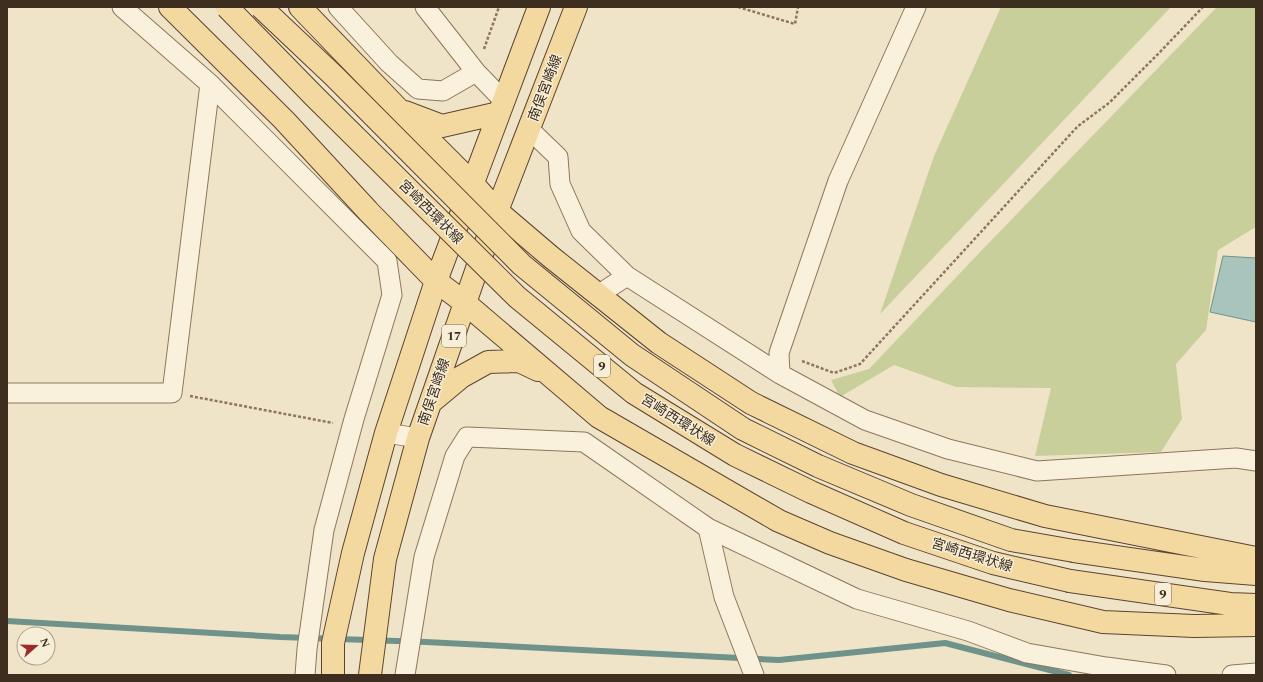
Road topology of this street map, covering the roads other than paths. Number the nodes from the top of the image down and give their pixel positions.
1 (122, 7) edge
2 (170, 7) edge
3 (227, 7) edge
4 (261, 7) edge
5 (300, 7) edge
6 (338, 7) edge
7 (425, 7) edge
8 (539, 7) edge
9 (576, 7) edge
10 (916, 7) edge
11 (476, 72) junction
12 (210, 84) junction
13 (502, 107) junction
14 (399, 110) junction
15 (529, 129) junction
16 (473, 184) junction
17 (497, 211) junction
18 (627, 276) junction
19 (436, 281) junction
20 (598, 295) junction
21 (465, 303) junction
22 (780, 374) junction
23 (550, 375) junction
24 (7, 393) edge
25 (430, 403) junction
26 (386, 433) junction
27 (418, 438) junction
28 (1256, 461) edge
29 (708, 528) junction
30 (1256, 558) edge
31 (1256, 574) edge
32 (1256, 605) edge
33 (1256, 625) edge
34 (1256, 673) edge
35 (305, 675) edge
36 (332, 675) edge
37 (370, 675) edge
38 (405, 675) edge
39 (754, 675) edge
40 (1166, 675) edge
41 (1232, 675) edge

1 - 12 street
2 - 19 main road
3 - 32 main road, 宮崎西環状線 / 9, bridge
4 - 31 main road, 宮崎西環状線 / 9, bridge
5 - 14 main road
6 - 11 street
7 - 11 street
8 - 13 main road, 17
9 - 15 main road, 南俣宮崎線 / 17
10 - 22 street
11 - 13 street
12 - 24 street
12 - 35 street
13 - 14 main road
13 - 16 main road, 17
14 - 16 main road
15 - 17 main road, 南俣宮崎線 / 17
15 - 18 street
16 - 17 main road
16 - 19 main road, 17
17 - 20 main road
17 - 21 main road, 南俣宮崎線 / 17
18 - 20 street
18 - 22 street
19 - 21 main road
19 - 26 main road, 17
20 - 30 main road
21 - 23 main road
21 - 25 main road, 南俣宮崎線 / 17
22 - 28 street
23 - 25 main road
23 - 33 main road
25 - 27 main road, 南俣宮崎線 / 17
26 - 27 street
26 - 36 main road, 17
27 - 37 main road, 南俣宮崎線 / 17
29 - 38 street
29 - 39 street
29 - 40 street
34 - 41 street

